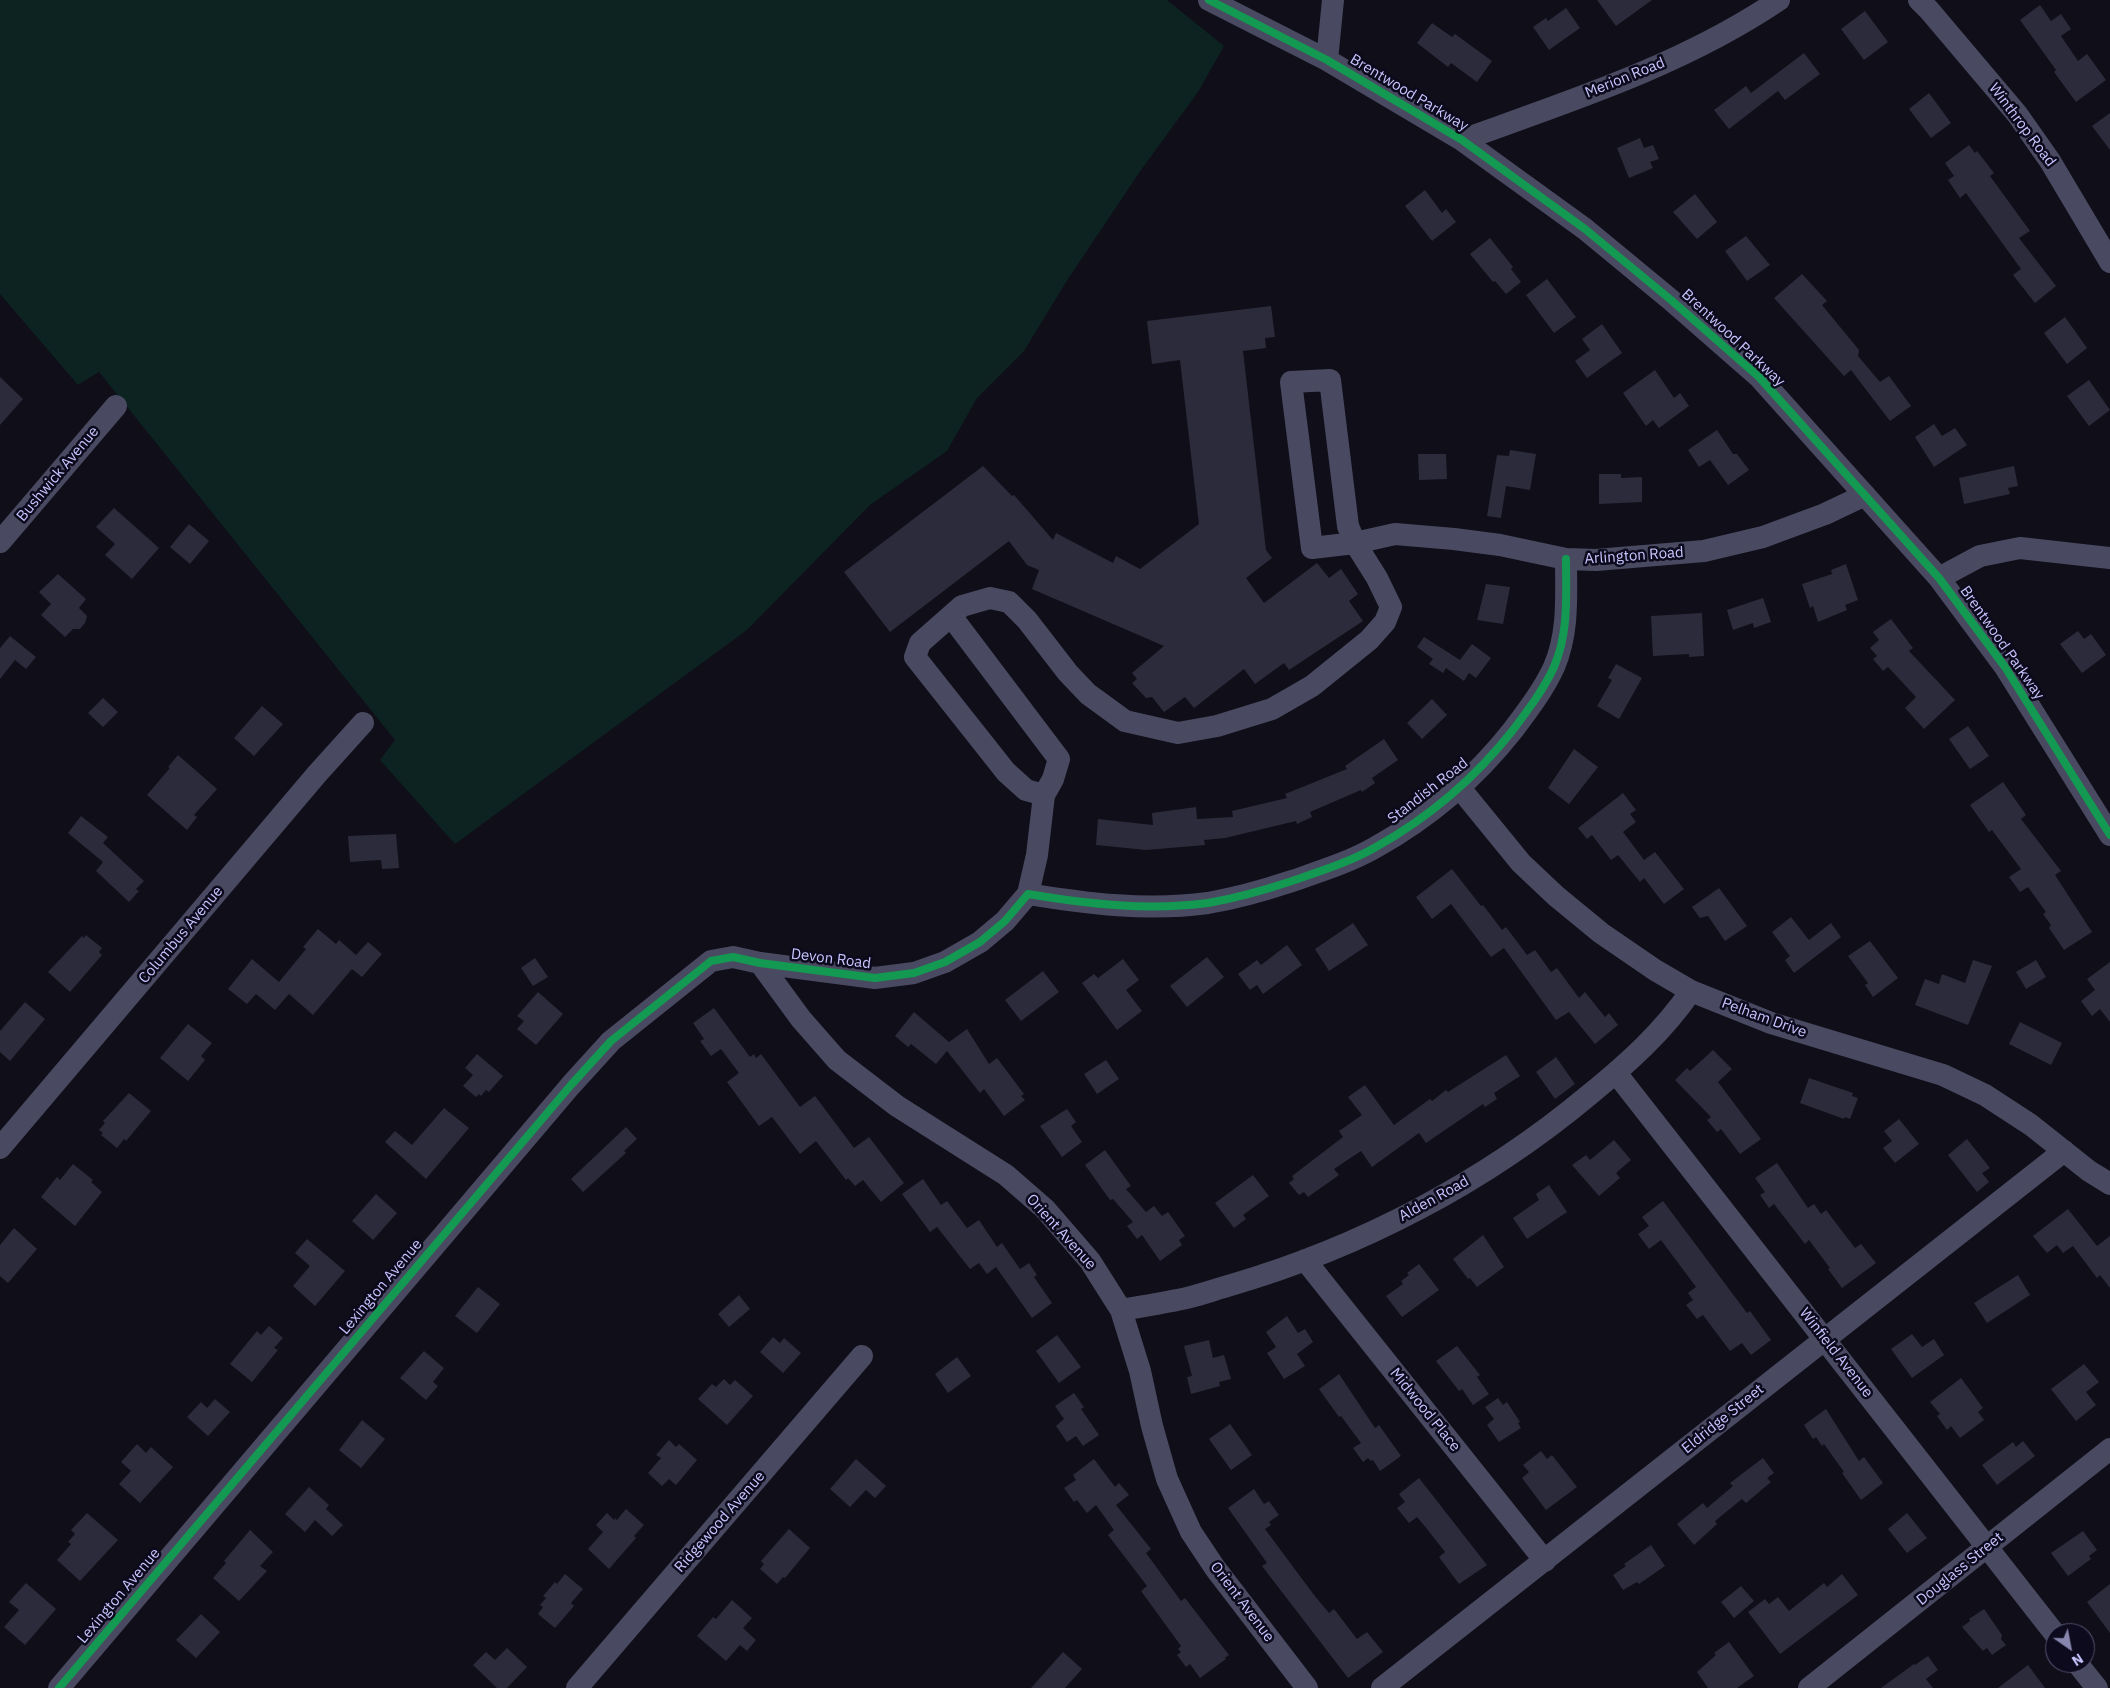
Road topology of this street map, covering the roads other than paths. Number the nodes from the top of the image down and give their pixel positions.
1 (1210, 0) edge
2 (1333, 0) edge
3 (1779, 0) edge
4 (1919, 0) edge
5 (1328, 60) junction
6 (1462, 140) junction
7 (2110, 262) edge
8 (116, 406) dead end
9 (1865, 496) junction
10 (0, 542) edge
11 (1355, 543) junction
12 (2110, 558) edge
13 (1566, 559) junction
14 (1939, 578) junction
15 (951, 616) junction
16 (363, 722) dead end
17 (1459, 787) junction
18 (1044, 795) junction
19 (2110, 835) edge
20 (1028, 894) junction
21 (760, 963) junction
22 (1691, 991) junction
23 (1616, 1073) junction
24 (0, 1148) edge
25 (2064, 1151) junction
26 (2110, 1184) edge
27 (1305, 1260) junction
28 (1121, 1310) junction
29 (1824, 1338) junction
30 (862, 1356) dead end
31 (2110, 1449) edge
32 (1987, 1547) junction
33 (1545, 1561) junction
34 (2046, 1623) edge
35 (2085, 1673) edge
36 (59, 1688) edge
37 (578, 1688) edge
38 (1307, 1688) edge
39 (1382, 1688) edge
40 (1809, 1688) edge
41 (2096, 1688) edge

1 - 5 street, Brentwood Parkway
2 - 5 street
3 - 6 street, Merion Road
4 - 7 street, Winthrop Road
5 - 6 street, Brentwood Parkway
6 - 9 street, Brentwood Parkway
8 - 10 street, Bushwick Avenue
9 - 13 street, Arlington Road
9 - 14 street, Brentwood Parkway
11 - 11 street, Arlington Road
11 - 13 street, Arlington Road
11 - 15 street
12 - 14 street
13 - 17 street, Standish Road
14 - 19 street, Brentwood Parkway
15 - 18 street
15 - 18 street
16 - 24 street, Columbus Avenue
17 - 20 street, Standish Road
17 - 22 street, Pelham Drive
18 - 20 street
20 - 21 street, Devon Road
21 - 28 street, Orient Avenue
21 - 36 street, Lexington Avenue
22 - 23 street, Alden Road
22 - 25 street, Pelham Drive
23 - 27 street, Alden Road
23 - 29 street, Winfield Avenue
25 - 26 street, Pelham Drive
25 - 29 street, Eldridge Street
27 - 28 street, Alden Road
27 - 33 street, Midwood Place
28 - 38 street, Orient Avenue
29 - 32 street, Winfield Avenue
29 - 33 street, Eldridge Street
30 - 37 street, Ridgewood Avenue
31 - 32 street, Douglass Street
32 - 34 street, Winfield Avenue
32 - 40 street, Douglass Street
33 - 39 street, Eldridge Street
35 - 41 street

